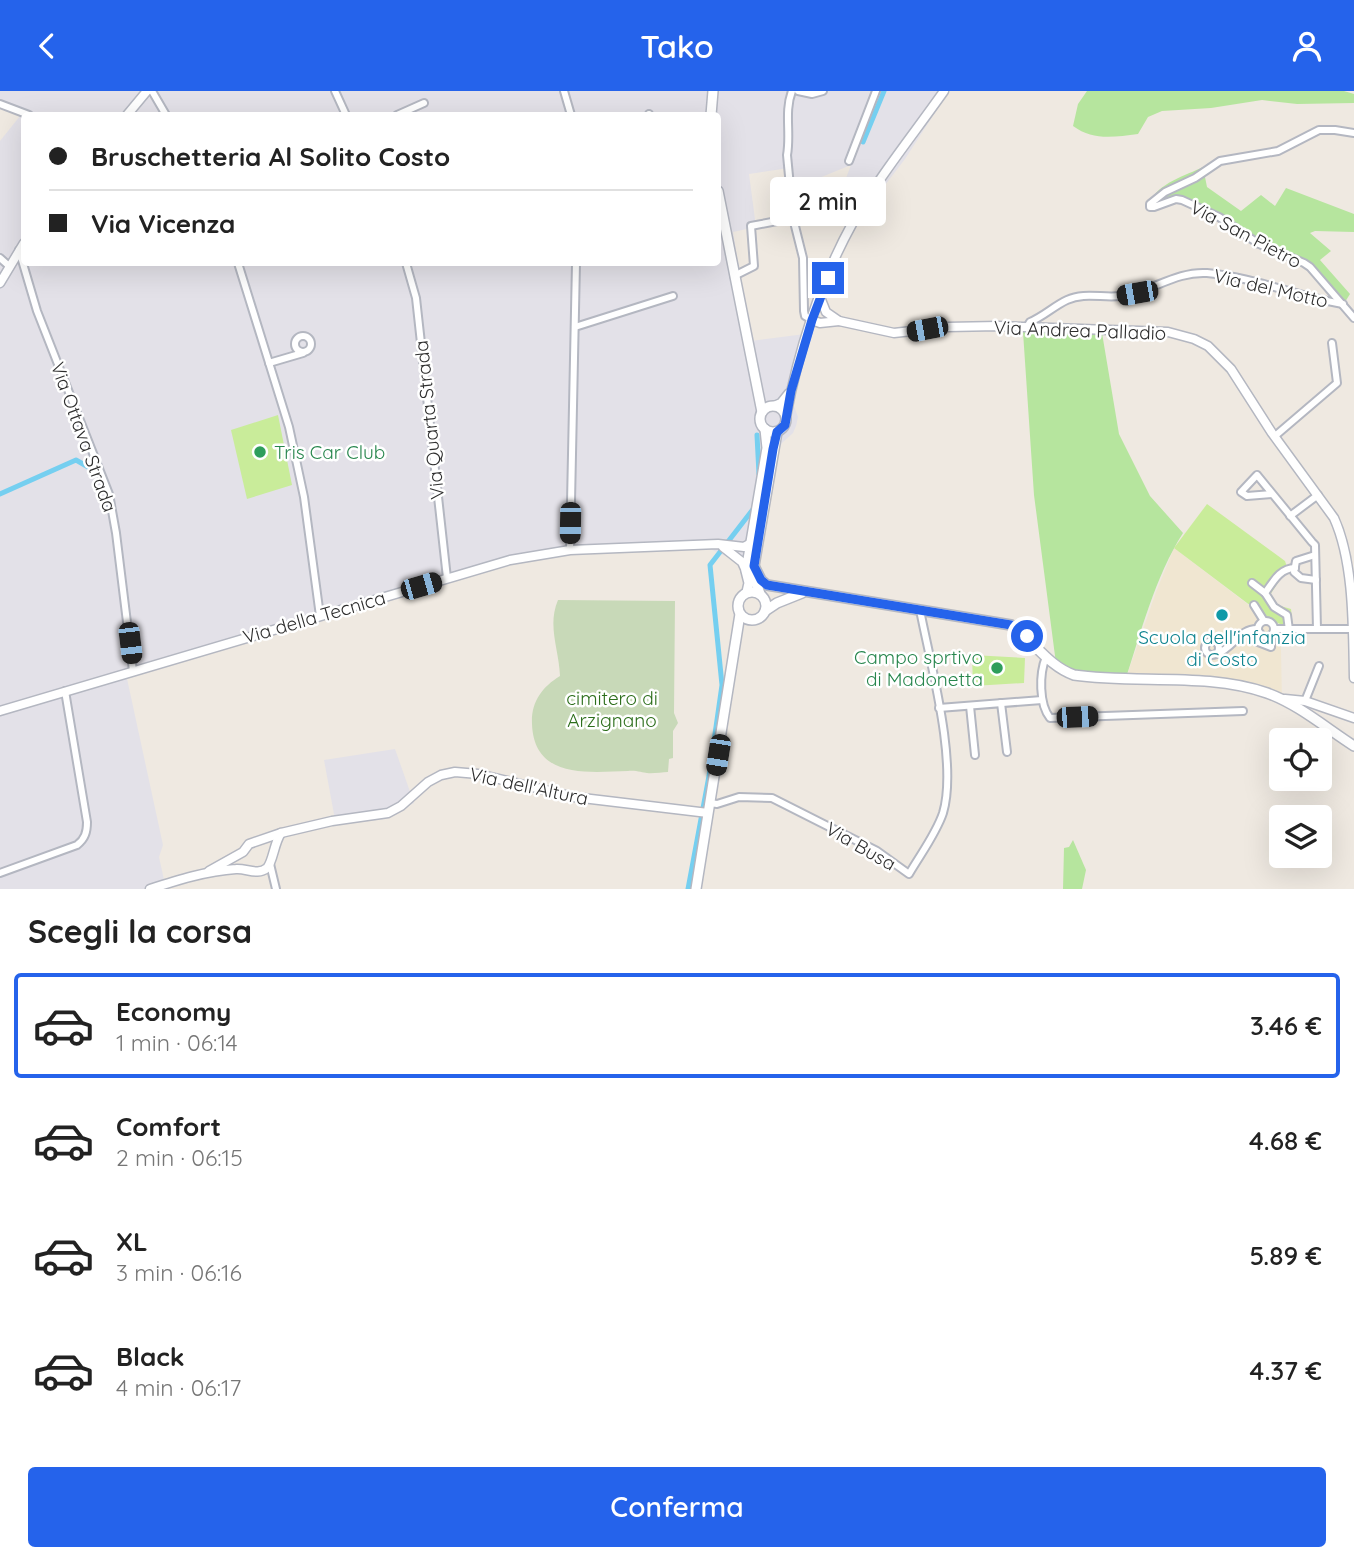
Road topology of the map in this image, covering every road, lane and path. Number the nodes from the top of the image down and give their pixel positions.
1 (150, 91) edge
2 (335, 91) edge
3 (564, 91) edge
4 (713, 91) edge
5 (792, 91) edge
6 (798, 91) edge
7 (823, 91) edge
8 (876, 91) edge
9 (944, 91) edge
10 (424, 103) dead end
11 (0, 104) edge
12 (21, 112) edge
13 (130, 112) edge
14 (164, 112) edge
15 (345, 112) edge
16 (404, 112) edge
17 (570, 112) edge
18 (711, 112) edge
19 (1354, 133) edge
20 (849, 161) dead end
21 (721, 207) edge
22 (793, 218) junction
23 (21, 248) edge
24 (0, 258) edge
25 (9, 266) junction
26 (27, 266) edge
27 (239, 266) edge
28 (407, 266) edge
29 (576, 266) edge
30 (734, 276) junction
31 (0, 283) edge
32 (673, 296) dead end
33 (820, 297) junction
34 (1343, 304) junction
35 (816, 310) junction
36 (825, 312) junction
37 (1354, 318) edge
38 (812, 320) junction
39 (839, 321) junction
40 (575, 327) junction
41 (1027, 327) junction
42 (295, 343) junction
43 (1332, 343) dead end
44 (303, 353) junction
45 (290, 357) junction
46 (269, 363) junction
47 (791, 391) junction
48 (760, 395) junction
49 (773, 406) junction
50 (762, 412) junction
51 (786, 418) junction
52 (765, 429) junction
53 (777, 432) junction
54 (1275, 436) junction
55 (1272, 494) junction
56 (1318, 495) junction
57 (1290, 516) junction
58 (751, 543) junction
59 (718, 544) junction
60 (570, 550) junction
61 (1315, 555) junction
62 (750, 568) junction
63 (1295, 568) junction
64 (1352, 570) edge
65 (447, 578) junction
66 (1316, 580) junction
67 (1252, 583) dead end
68 (747, 592) junction
69 (803, 593) junction
70 (1265, 593) junction
71 (762, 597) junction
72 (1254, 605) dead end
73 (920, 610) junction
74 (765, 611) junction
75 (740, 614) junction
76 (320, 616) junction
77 (752, 620) junction
78 (1264, 621) junction
79 (1317, 629) junction
80 (1353, 629) edge
81 (1259, 631) junction
82 (1289, 631) junction
83 (1272, 632) junction
84 (1235, 642) junction
85 (737, 643) junction
86 (1218, 643) junction
87 (1217, 654) junction
88 (1045, 657) junction
89 (1319, 666) dead end
90 (133, 671) junction
91 (1354, 678) edge
92 (65, 691) junction
93 (1267, 693) junction
94 (1279, 699) junction
95 (1042, 700) junction
96 (1305, 701) junction
97 (1001, 703) junction
98 (971, 706) junction
99 (939, 708) junction
100 (0, 711) edge
101 (1243, 711) dead end
102 (1303, 712) junction
103 (1354, 718) edge
104 (1354, 746) edge
105 (1007, 752) dead end
106 (975, 755) dead end
107 (709, 808) junction
108 (281, 832) junction
109 (259, 842) junction
110 (243, 852) junction
111 (271, 853) junction
112 (270, 864) junction
113 (253, 870) junction
114 (209, 871) junction
115 (0, 873) edge
116 (275, 887) edge
117 (150, 889) edge
118 (696, 889) edge

1 - 13 street
1 - 14 street
2 - 15 street
3 - 17 street
4 - 18 main road
5 - 22 street
6 - 7 street
8 - 20 street
9 - 33 street
10 - 16 street
11 - 12 street
19 - 34 street, Via San Pietro
21 - 30 main road
22 - 30 street
22 - 38 street
23 - 25 street
24 - 25 street
25 - 31 street
26 - 90 street, Via Ottava Strada
27 - 46 street
28 - 65 street, Via Quarta Strada
29 - 40 street
30 - 48 main road
32 - 40 street
33 - 35 street
33 - 36 street
34 - 37 street, Via del Motto
34 - 41 street, Via del Motto
35 - 36 street
35 - 38 street
36 - 39 street
38 - 39 street
38 - 47 street
39 - 41 street, Via Andrea Palladio
40 - 60 street
41 - 54 street, Via Andrea Palladio
42 - 44 street
42 - 44 street
42 - 45 street
43 - 54 street
44 - 45 street
45 - 46 street
46 - 76 street
47 - 49 street
47 - 51 street
48 - 49 main road
48 - 50 main road
49 - 50 main road
49 - 51 main road
50 - 52 main road
51 - 53 main road
52 - 53 main road
52 - 58 main road
53 - 62 main road
54 - 56 street, Via Andrea Palladio
55 - 55 street
55 - 57 street
56 - 57 street
56 - 64 street, Via Andrea Palladio
57 - 61 street
58 - 59 street, Via della Tecnica
58 - 62 main road
59 - 60 street, Via della Tecnica
59 - 62 street
60 - 65 street, Via della Tecnica
61 - 63 street
61 - 66 street
62 - 68 main road
62 - 69 main road
62 - 71 main road
63 - 66 street
63 - 70 street
64 - 80 street, Via Andrea Palladio
65 - 76 street, Via della Tecnica
66 - 79 street
67 - 70 street
68 - 71 main road
68 - 75 main road
69 - 71 main road
69 - 73 main road
69 - 74 main road
70 - 82 street
71 - 74 main road
72 - 78 street
73 - 88 main road
73 - 99 street, Via Busa
74 - 77 main road
75 - 77 main road
75 - 85 main road
76 - 90 street, Via della Tecnica
77 - 85 main road
78 - 81 street
78 - 83 street
79 - 80 street
79 - 82 street
80 - 91 street, Via Andrea Palladio
81 - 83 street
81 - 83 street
81 - 84 street
82 - 83 street
84 - 86 street
84 - 87 street
85 - 107 main road
86 - 87 street
86 - 87 street
88 - 93 main road
88 - 95 street
89 - 96 street
90 - 92 street, Via della Tecnica
92 - 100 street, Via della Tecnica
92 - 115 street
93 - 94 main road
93 - 96 street
94 - 96 street
94 - 102 main road
95 - 97 street
95 - 101 street
96 - 102 street
96 - 103 street
97 - 98 street
97 - 105 street
98 - 99 street
98 - 106 street
99 - 107 street, Via Busa
102 - 104 main road
107 - 108 street, Via dell'Altura
107 - 118 main road
108 - 109 street, Via dell'Altura
108 - 111 street
109 - 110 street, Via dell'Altura
109 - 111 street
110 - 113 street
110 - 114 street, Via dell'Altura
111 - 112 street
112 - 113 street, Via dell'Altura
112 - 116 street
113 - 114 street, Via dell'Altura
113 - 116 street
114 - 117 street, Via dell'Altura

